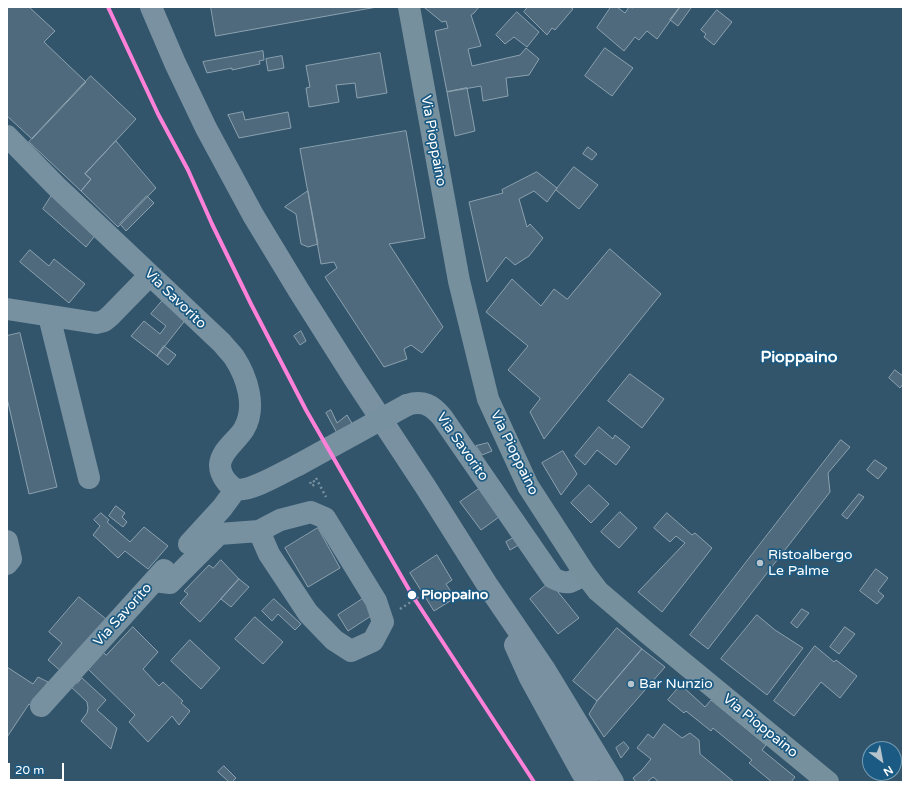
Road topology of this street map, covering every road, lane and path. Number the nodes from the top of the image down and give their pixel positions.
1 (151, 7) edge
2 (409, 7) edge
3 (7, 136) edge
4 (150, 275) junction
5 (7, 309) edge
6 (49, 316) junction
7 (88, 478) dead end
8 (236, 489) junction
9 (259, 531) junction
10 (7, 541) edge
11 (7, 564) edge
12 (585, 574) junction
13 (154, 581) junction
14 (488, 586) junction
15 (423, 594) dead end
16 (398, 610) dead end
17 (41, 706) dead end
18 (588, 782) edge
19 (613, 782) edge
20 (828, 782) edge

1 - 14 highway
2 - 12 main road, Via Pioppaino
3 - 4 street, Via Savorito
4 - 6 street
4 - 8 street, Via Savorito
5 - 6 street
6 - 7 street
8 - 12 street, Via Savorito, bridge
8 - 13 street, Via Savorito
9 - 9 street
9 - 13 street
10 - 11 street
12 - 20 main road, Via Pioppaino
13 - 17 street, Via Savorito
14 - 18 highway
14 - 19 highway
15 - 16 path

